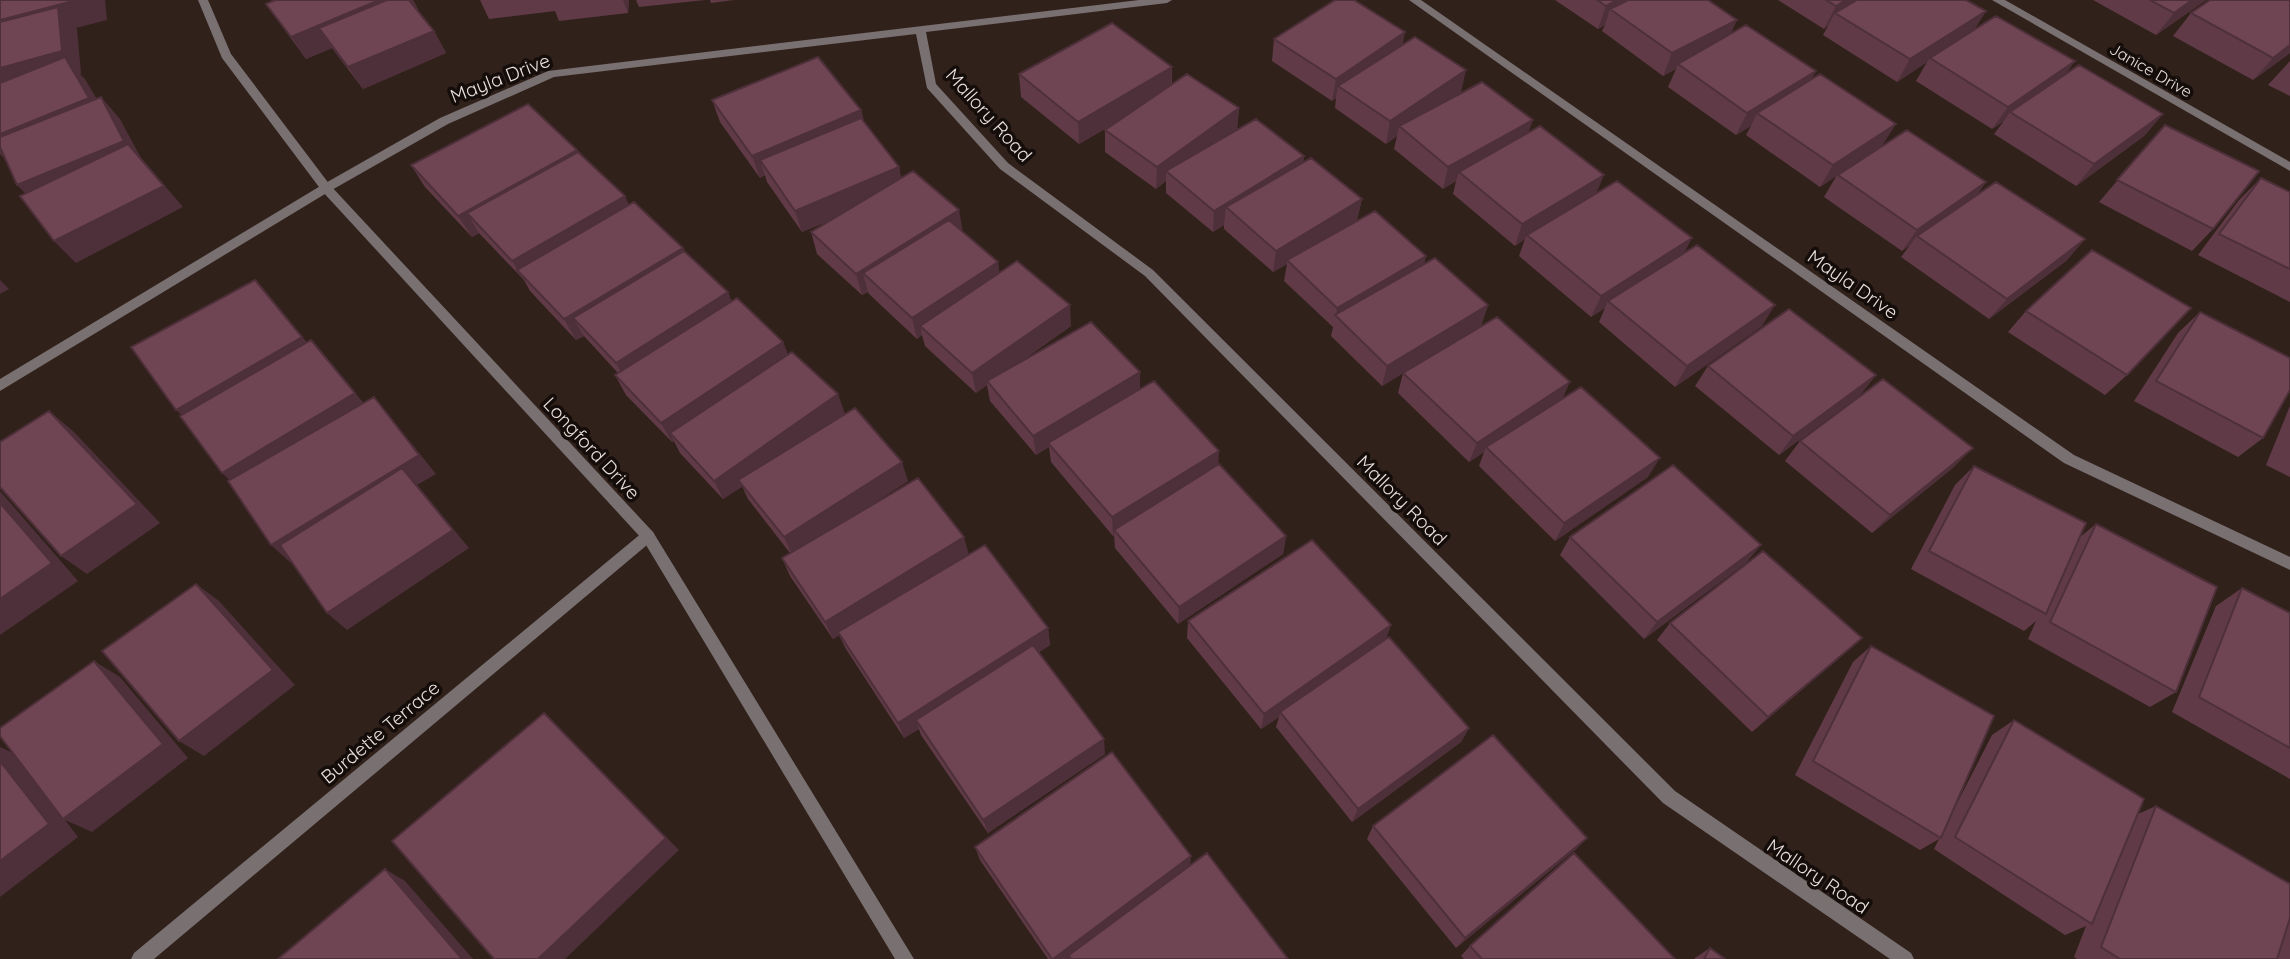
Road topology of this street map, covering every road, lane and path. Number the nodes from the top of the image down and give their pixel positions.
1 (203, 0) edge
2 (1167, 0) edge
3 (1414, 0) edge
4 (1997, 0) edge
5 (920, 29) junction
6 (2290, 167) edge
7 (326, 188) junction
8 (0, 386) edge
9 (648, 536) junction
10 (2290, 564) edge
11 (140, 959) edge
12 (905, 959) edge
13 (1905, 959) edge

1 - 7 street, Longford Drive
2 - 5 street, Mayla Drive
3 - 10 street, Mayla Drive
4 - 6 street, Janice Drive
5 - 7 street, Mayla Drive
5 - 13 street, Mallory Road
7 - 8 street, Mayla Drive
7 - 9 street, Longford Drive
9 - 11 street, Burdette Terrace
9 - 12 street, Longford Drive

